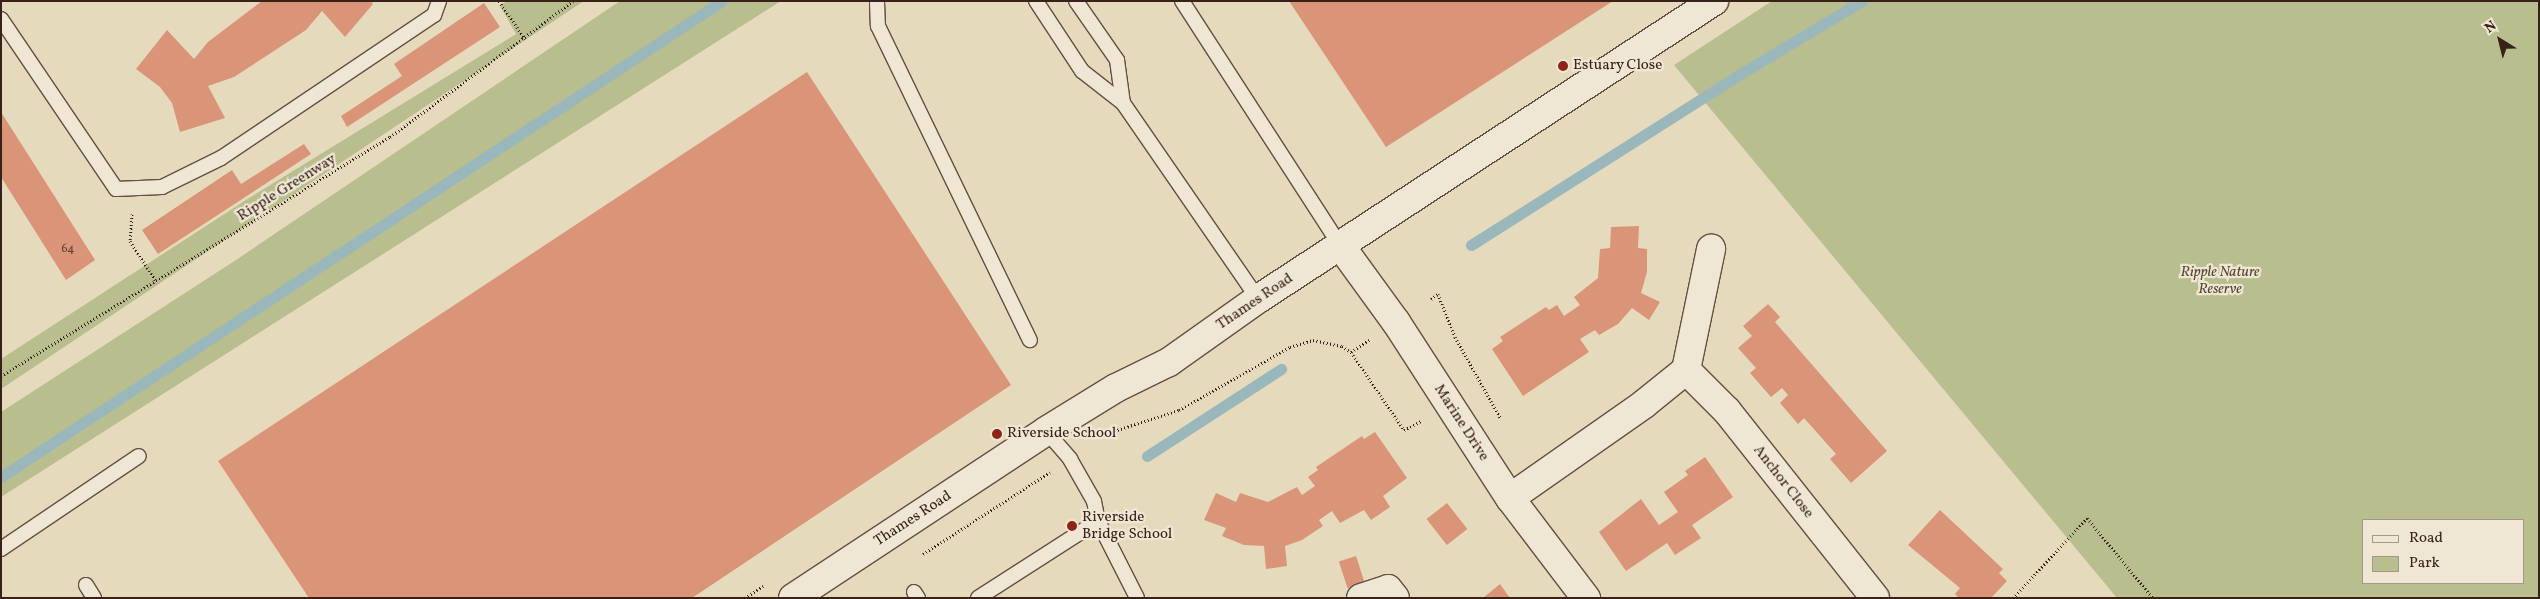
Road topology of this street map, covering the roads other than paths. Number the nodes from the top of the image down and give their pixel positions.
1 (439, 1) edge
2 (877, 1) edge
3 (1036, 1) edge
4 (1076, 1) edge
5 (1182, 1) edge
6 (1714, 1) edge
7 (1, 19) edge
8 (1123, 103) junction
9 (1340, 245) junction
10 (1711, 249) dead end
11 (1258, 298) junction
12 (1030, 340) dead end
13 (1686, 370) junction
14 (1046, 431) junction
15 (139, 456) dead end
16 (1510, 498) junction
17 (1098, 521) junction
18 (1, 549) edge
19 (86, 585) dead end
20 (94, 598) edge
21 (793, 598) edge
22 (978, 598) edge
23 (1137, 598) edge
24 (1361, 598) edge
25 (1395, 598) edge
26 (1586, 598) edge
27 (1875, 598) edge

1 - 7 lane
2 - 12 lane
3 - 8 lane
4 - 8 lane
5 - 9 lane
6 - 9 street, Thames Road
8 - 11 lane
9 - 11 street, Thames Road
9 - 16 street, Marine Drive
10 - 13 street
11 - 14 street, Thames Road
13 - 16 street
13 - 27 street, Anchor Close
14 - 17 lane
14 - 21 street, Thames Road
15 - 18 lane
16 - 26 street, Marine Drive
17 - 22 lane
17 - 23 lane
19 - 20 lane
24 - 25 street

